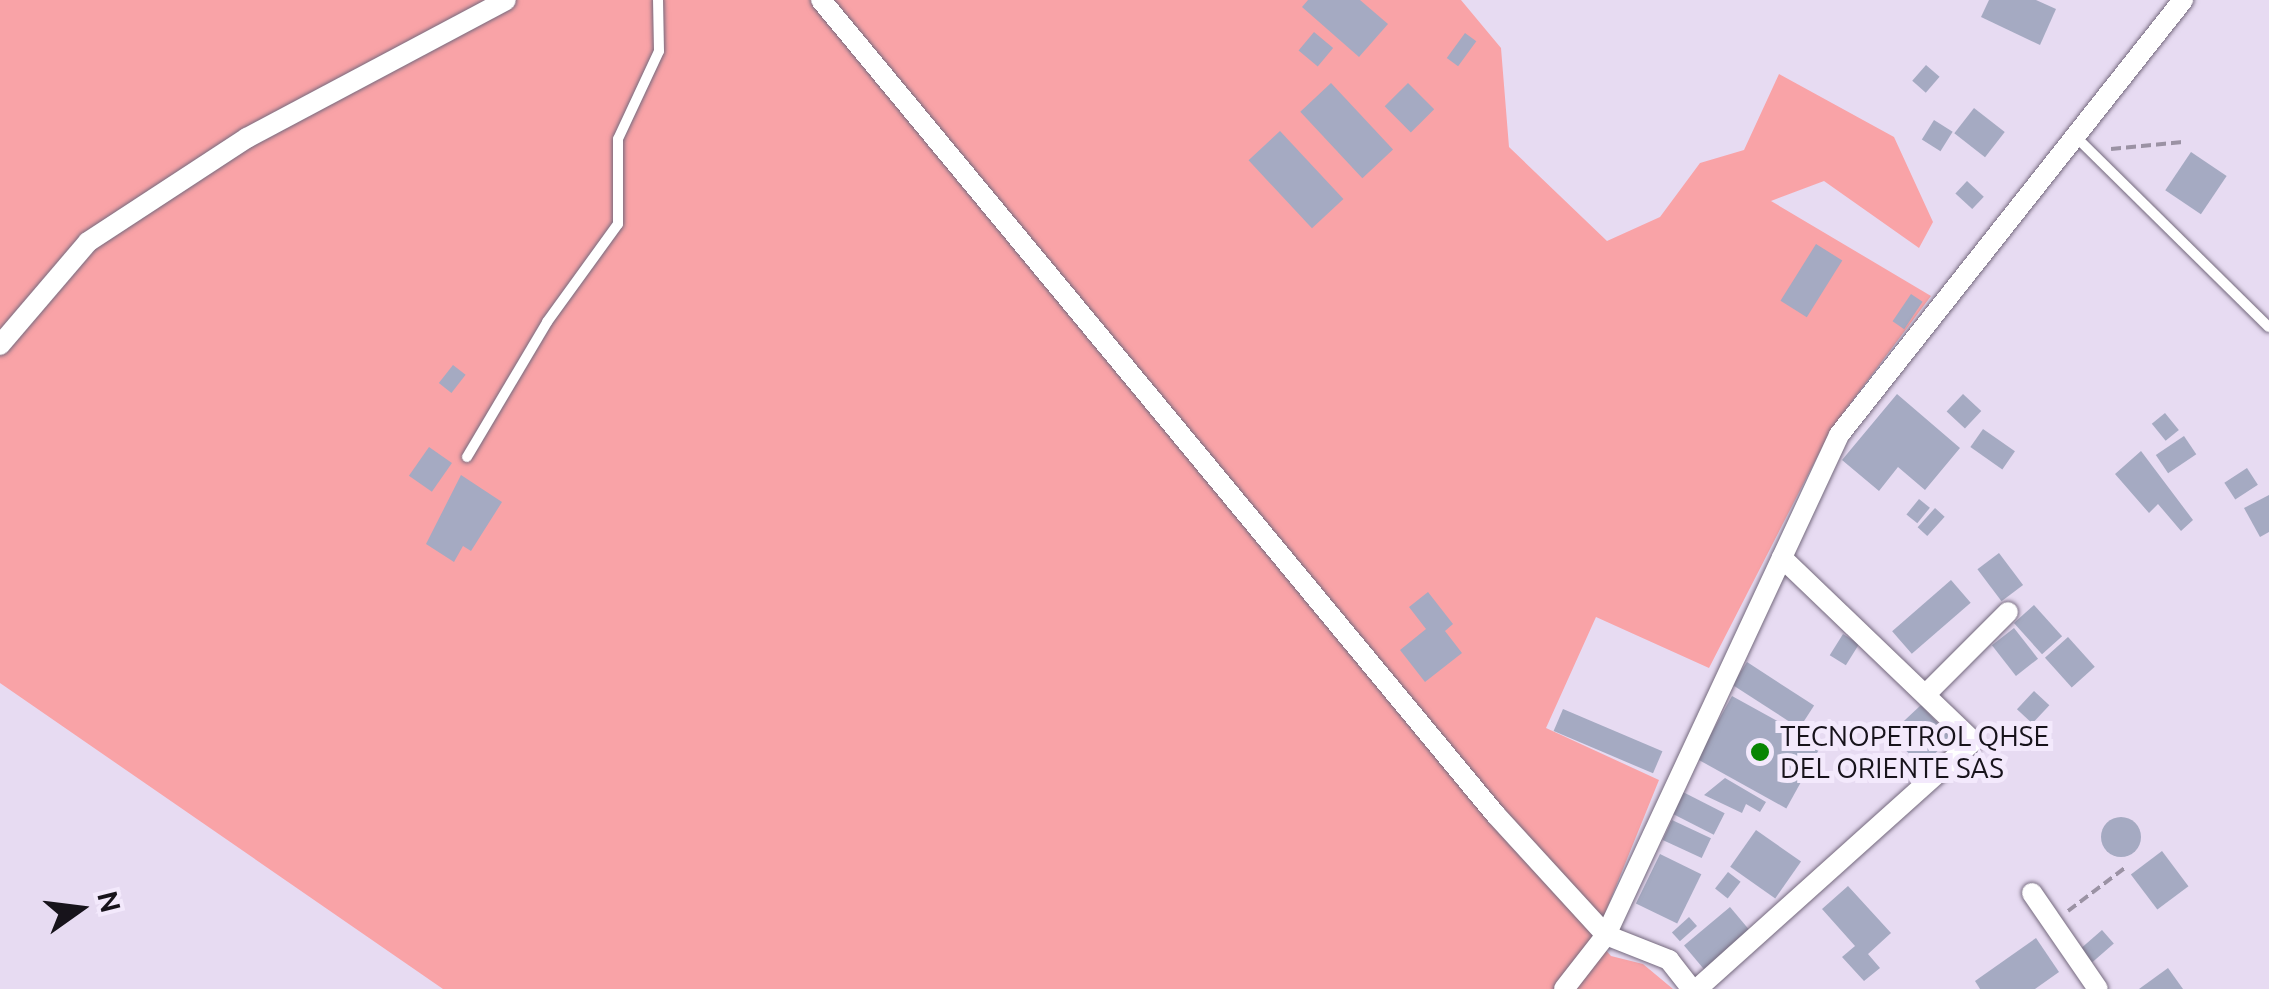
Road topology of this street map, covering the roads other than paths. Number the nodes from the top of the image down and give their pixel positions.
1 (506, 0) edge
2 (658, 0) edge
3 (821, 0) edge
4 (2183, 0) edge
5 (2074, 135) junction
6 (2269, 327) edge
7 (0, 345) edge
8 (467, 457) dead end
9 (1782, 558) junction
10 (2008, 612) dead end
11 (1928, 692) junction
12 (2032, 893) dead end
13 (1606, 935) junction
14 (1564, 989) edge
15 (1694, 989) edge
16 (2098, 989) edge

1 - 7 street
2 - 8 lane
3 - 13 street
4 - 5 street
5 - 6 lane
5 - 9 street
9 - 11 street
9 - 13 street
10 - 11 street
11 - 15 street
12 - 16 street
13 - 14 street
13 - 15 street

